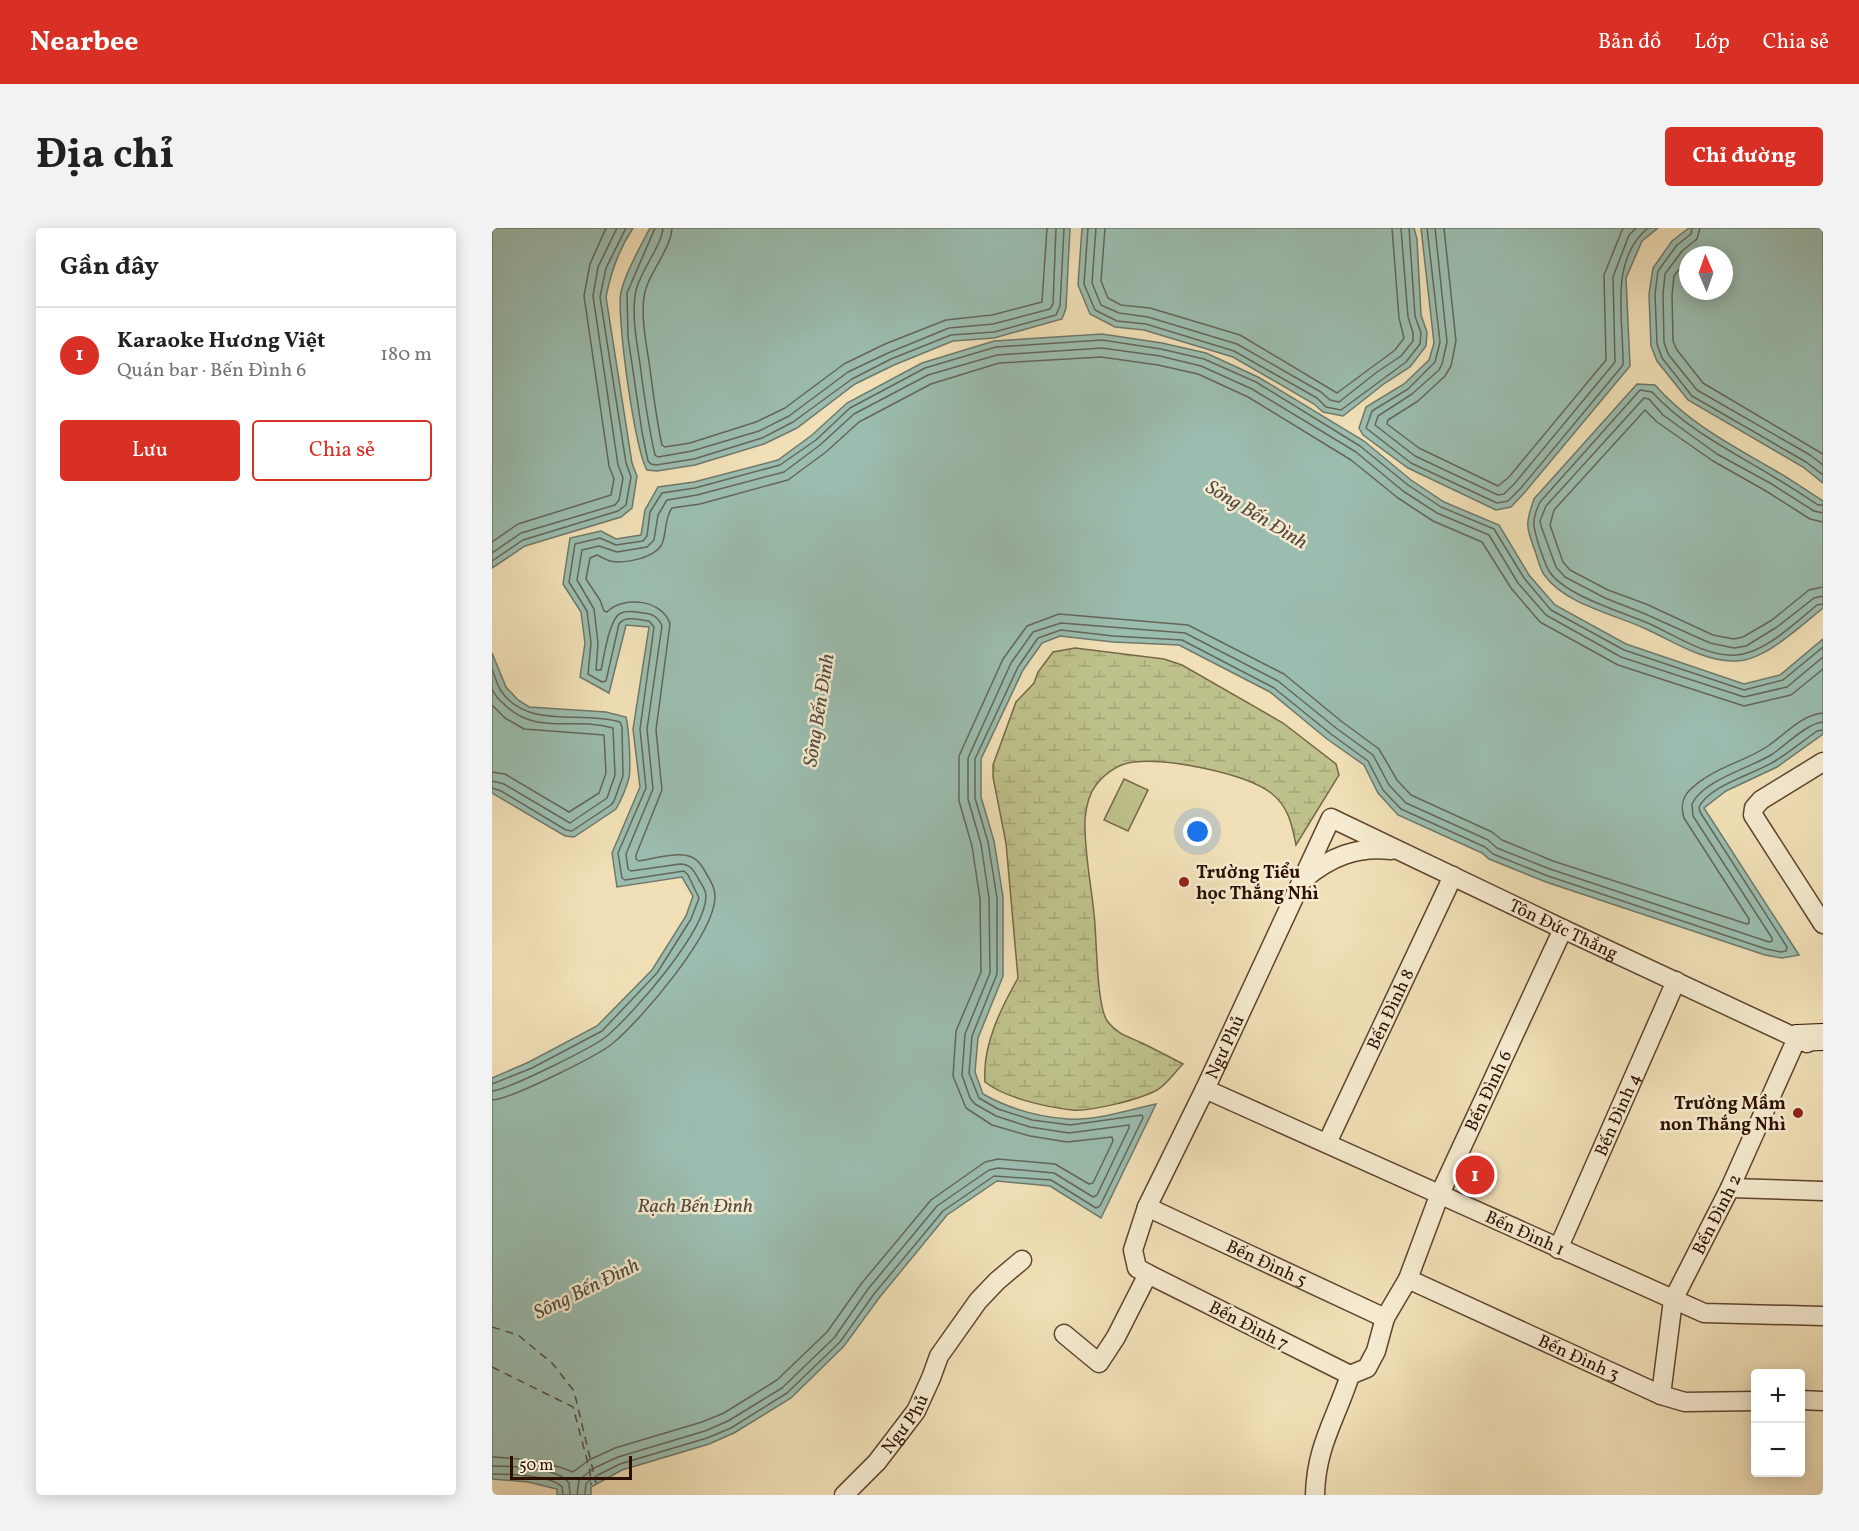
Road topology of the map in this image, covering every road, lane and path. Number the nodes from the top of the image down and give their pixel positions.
1 (1823, 762) edge
2 (1331, 818) joint
3 (1399, 850) junction
4 (1453, 876) junction
5 (1302, 880) junction
6 (1820, 913) edge
7 (1563, 929) junction
8 (1676, 981) junction
9 (1823, 1037) edge
10 (1797, 1038) junction
11 (1823, 1049) edge
12 (1205, 1089) junction
13 (1327, 1143) junction
14 (1730, 1188) junction
15 (1823, 1191) edge
16 (1439, 1196) junction
17 (1148, 1207) junction
18 (1558, 1248) junction
19 (1022, 1260) dead end
20 (1148, 1274) junction
21 (1408, 1279) junction
22 (1673, 1300) junction
23 (1823, 1316) edge
24 (1385, 1318) junction
25 (1064, 1334) dead end
26 (1350, 1375) junction
27 (1661, 1395) junction
28 (1805, 1400) edge
29 (1751, 1401) edge
30 (1823, 1401) edge
31 (843, 1495) edge
32 (1315, 1495) edge

1 - 6 street
2 - 3 street, Tôn Đức Thắng
2 - 5 street, Ngư Phủ
3 - 4 street, Tôn Đức Thắng
3 - 5 street
4 - 7 street, Tôn Đức Thắng
4 - 13 street, Bến Đình 8
5 - 12 street, Ngư Phủ
7 - 8 street, Tôn Đức Thắng
7 - 16 street, Bến Đình 6
8 - 10 street, Tôn Đức Thắng
8 - 18 street, Bến Đình 4
9 - 10 street, Tôn Đức Thắng
10 - 11 street, Tôn Đức Thắng
10 - 14 street, Bến Đình 2
12 - 13 street, Bến Đình 1
12 - 17 street, Ngư Phủ
13 - 16 street, Bến Đình 1
14 - 15 street
14 - 22 street, Bến Đình 2
16 - 18 street, Bến Đình 1
16 - 21 street, Bến Đình 6
17 - 20 street, Ngư Phủ
17 - 24 street, Bến Đình 5
18 - 22 street, Bến Đình 1
19 - 31 street, Ngư Phủ
20 - 25 street
20 - 26 street, Bến Đình 7
21 - 24 street, Bến Đình 6
21 - 27 street, Bến Đình 3
22 - 23 street, Bến Đình 1
22 - 27 street, Bến Đình 2
24 - 26 street, Bến Đình 6
26 - 32 street
27 - 29 street, Bến Đình 3
28 - 30 street

